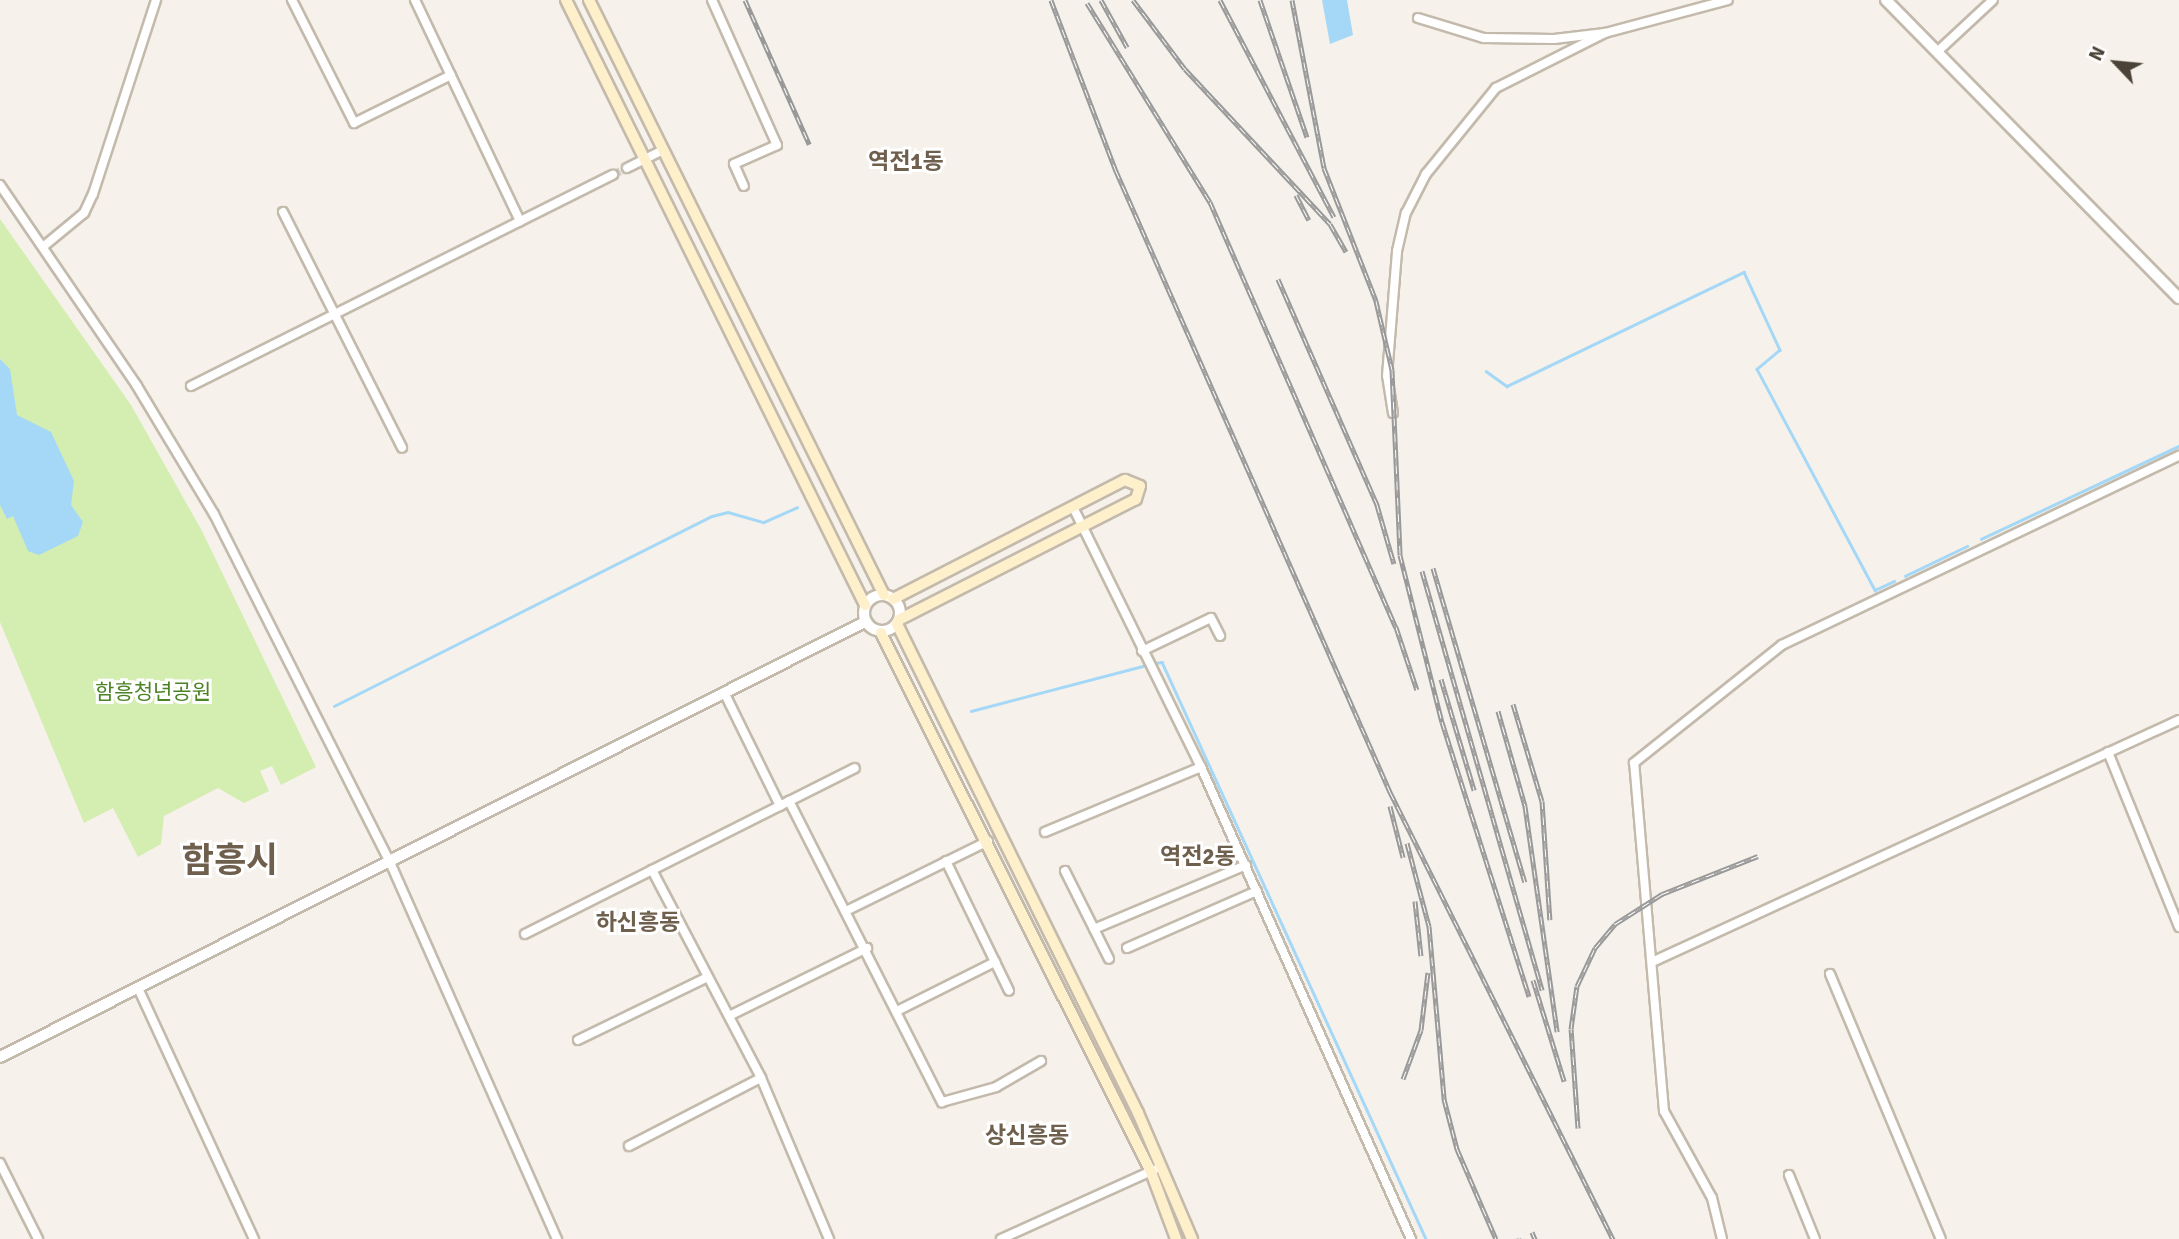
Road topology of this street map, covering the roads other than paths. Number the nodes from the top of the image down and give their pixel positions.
1 (156, 0) edge
2 (292, 0) edge
3 (415, 0) edge
4 (566, 0) edge
5 (589, 0) edge
6 (712, 0) edge
7 (1728, 0) edge
8 (1886, 0) edge
9 (1993, 0) edge
10 (1418, 18) dead end
11 (1605, 33) junction
12 (1937, 52) junction
13 (451, 75) junction
14 (663, 150) junction
15 (646, 159) junction
16 (627, 168) tunnel mouth
17 (613, 175) tunnel mouth
18 (0, 185) edge
19 (744, 186) dead end
20 (283, 212) dead end
21 (520, 221) junction
22 (44, 246) junction
23 (2179, 298) edge
24 (334, 314) junction
25 (191, 386) dead end
26 (1393, 413) dead end
27 (402, 448) dead end
28 (2179, 456) edge
29 (1073, 507) junction
30 (1082, 526) junction
31 (888, 597) junction
32 (865, 605) junction
33 (866, 622) junction
34 (898, 622) junction
35 (881, 633) junction
36 (1220, 636) dead end
37 (1142, 651) junction
38 (724, 692) junction
39 (2179, 720) edge
40 (2108, 752) junction
41 (1201, 767) junction
42 (855, 768) dead end
43 (785, 804) junction
44 (1045, 832) dead end
45 (988, 842) junction
46 (390, 860) junction
47 (946, 860) junction
48 (1246, 865) junction
49 (652, 870) junction
50 (1065, 872) dead end
51 (1257, 891) junction
52 (848, 910) junction
53 (2179, 927) edge
54 (1094, 929) junction
55 (525, 934) dead end
56 (867, 948) junction
57 (1127, 948) dead end
58 (1109, 959) dead end
59 (995, 962) junction
60 (1652, 962) junction
61 (1830, 974) dead end
62 (708, 976) junction
63 (138, 988) junction
64 (1009, 991) dead end
65 (897, 1010) junction
66 (729, 1016) junction
67 (578, 1041) dead end
68 (0, 1057) edge
69 (1041, 1061) dead end
70 (761, 1078) junction
71 (629, 1146) dead end
72 (0, 1163) edge
73 (1163, 1165) junction
74 (1151, 1172) junction
75 (1789, 1175) dead end
76 (38, 1239) edge
77 (254, 1239) edge
78 (557, 1239) edge
79 (828, 1239) edge
80 (1001, 1239) edge
81 (1176, 1239) edge
82 (1192, 1239) edge
83 (1411, 1239) edge
84 (1722, 1239) edge
85 (1815, 1239) edge
86 (1941, 1239) edge

1 - 22 street
2 - 13 street
3 - 13 street
4 - 15 main road
5 - 14 main road
6 - 19 street
7 - 11 street
8 - 12 street
9 - 12 street
10 - 11 street
11 - 26 street
12 - 23 street
13 - 21 street
14 - 15 street
14 - 31 main road
15 - 16 street
15 - 32 main road
17 - 21 street
18 - 22 street
20 - 24 street
21 - 24 street
22 - 46 street
24 - 25 street
24 - 27 street
28 - 60 street
29 - 30 street
29 - 30 main road
29 - 31 main road
30 - 34 main road
30 - 37 street
31 - 32 street
31 - 34 street
32 - 33 street
33 - 35 street
33 - 38 street
34 - 35 street
34 - 73 main road
35 - 45 main road
36 - 37 street
37 - 41 street
38 - 43 street
38 - 46 street
39 - 40 street
40 - 53 street
40 - 60 street
41 - 44 street
41 - 48 street
42 - 43 street
43 - 49 street
43 - 52 street
45 - 47 street
45 - 74 main road
46 - 63 street
46 - 78 street
47 - 52 street
47 - 59 street
48 - 51 street
48 - 54 street
49 - 55 street
49 - 62 street
50 - 54 street
51 - 57 street
51 - 83 street
52 - 56 street
54 - 58 street
56 - 65 street
56 - 66 street
59 - 64 street
59 - 65 street
60 - 84 street
61 - 86 street
62 - 66 street
62 - 67 street
63 - 68 street
63 - 77 street
65 - 69 street
66 - 70 street
70 - 71 street
70 - 79 street
72 - 76 street
73 - 74 street
73 - 82 main road
74 - 80 street
74 - 81 main road
75 - 85 street

